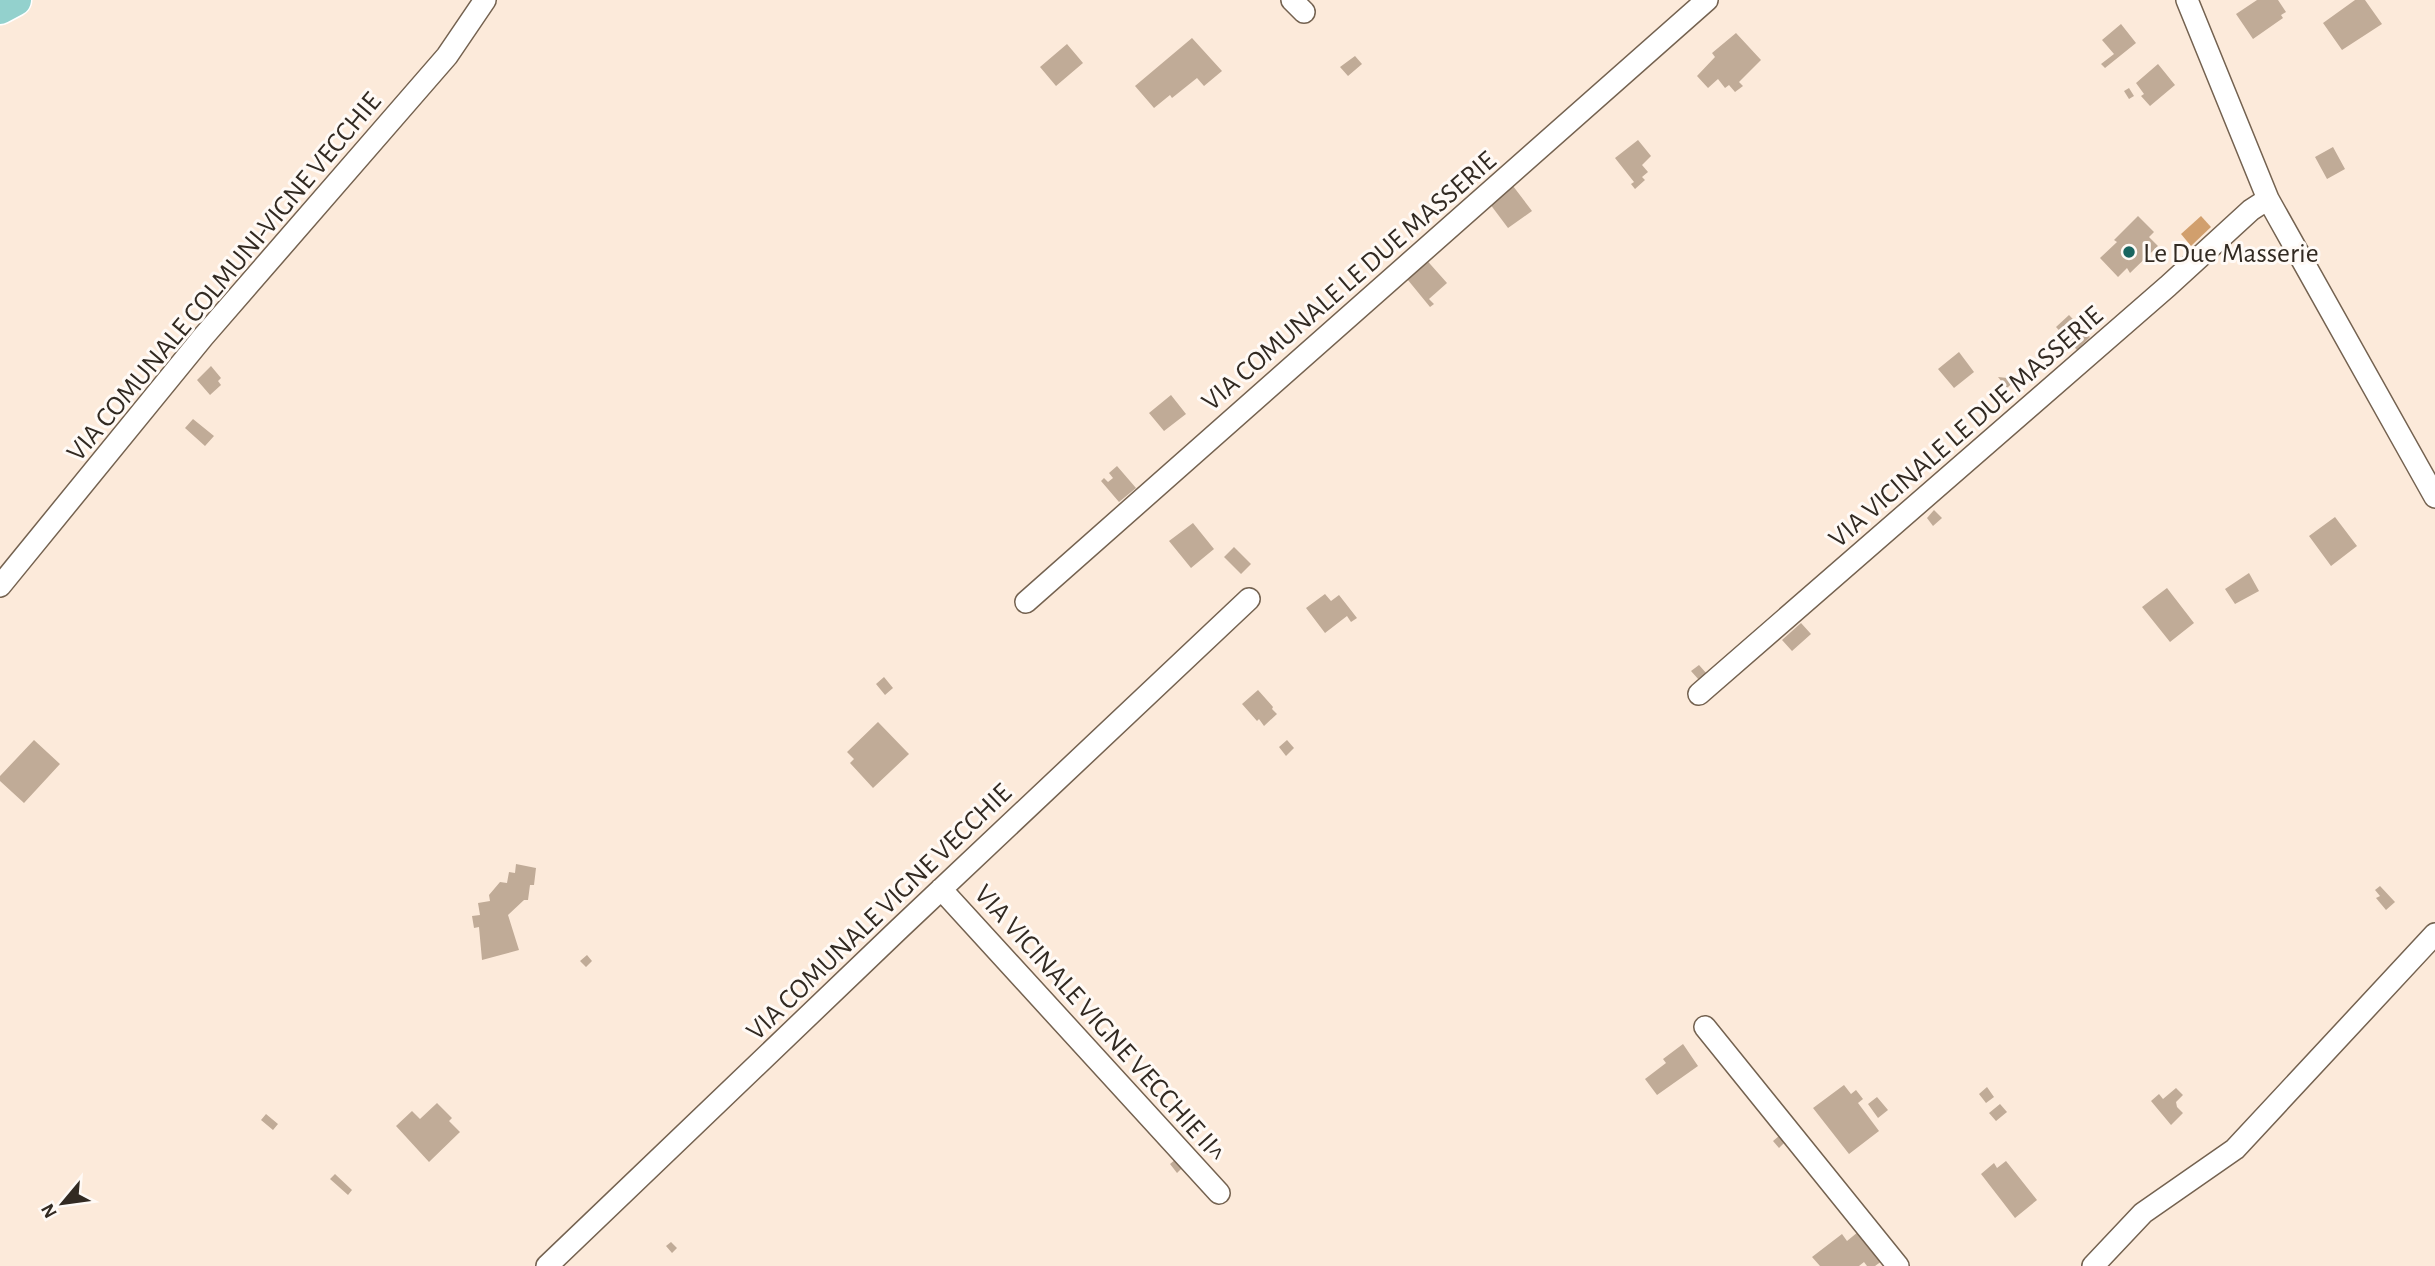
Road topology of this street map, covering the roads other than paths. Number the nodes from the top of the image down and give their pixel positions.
1 (15, 0) edge
2 (485, 0) edge
3 (1707, 0) edge
4 (2187, 0) edge
5 (0, 8) edge
6 (2268, 199) junction
7 (2435, 497) edge
8 (0, 586) edge
9 (1249, 599) dead end
10 (1026, 602) dead end
11 (1699, 694) dead end
12 (941, 889) junction
13 (2435, 934) edge
14 (1705, 1027) dead end
15 (1219, 1193) dead end
16 (547, 1266) edge
17 (1898, 1266) edge
18 (2093, 1266) edge

1 - 5 main road
2 - 8 street, VIA COMUNALE COLMUNI-VIGNE VECCHIE
3 - 10 street, VIA COMUNALE LE DUE MASSERIE
4 - 6 street
6 - 7 street
6 - 11 street, VIA VICINALE LE DUE MASSERIE
9 - 12 street, VIA COMUNALE VIGNE VECCHIE
12 - 15 street, VIA VICINALE VIGNE VECCHIE II^
12 - 16 street, VIA COMUNALE VIGNE VECCHIE
13 - 18 street
14 - 17 street

